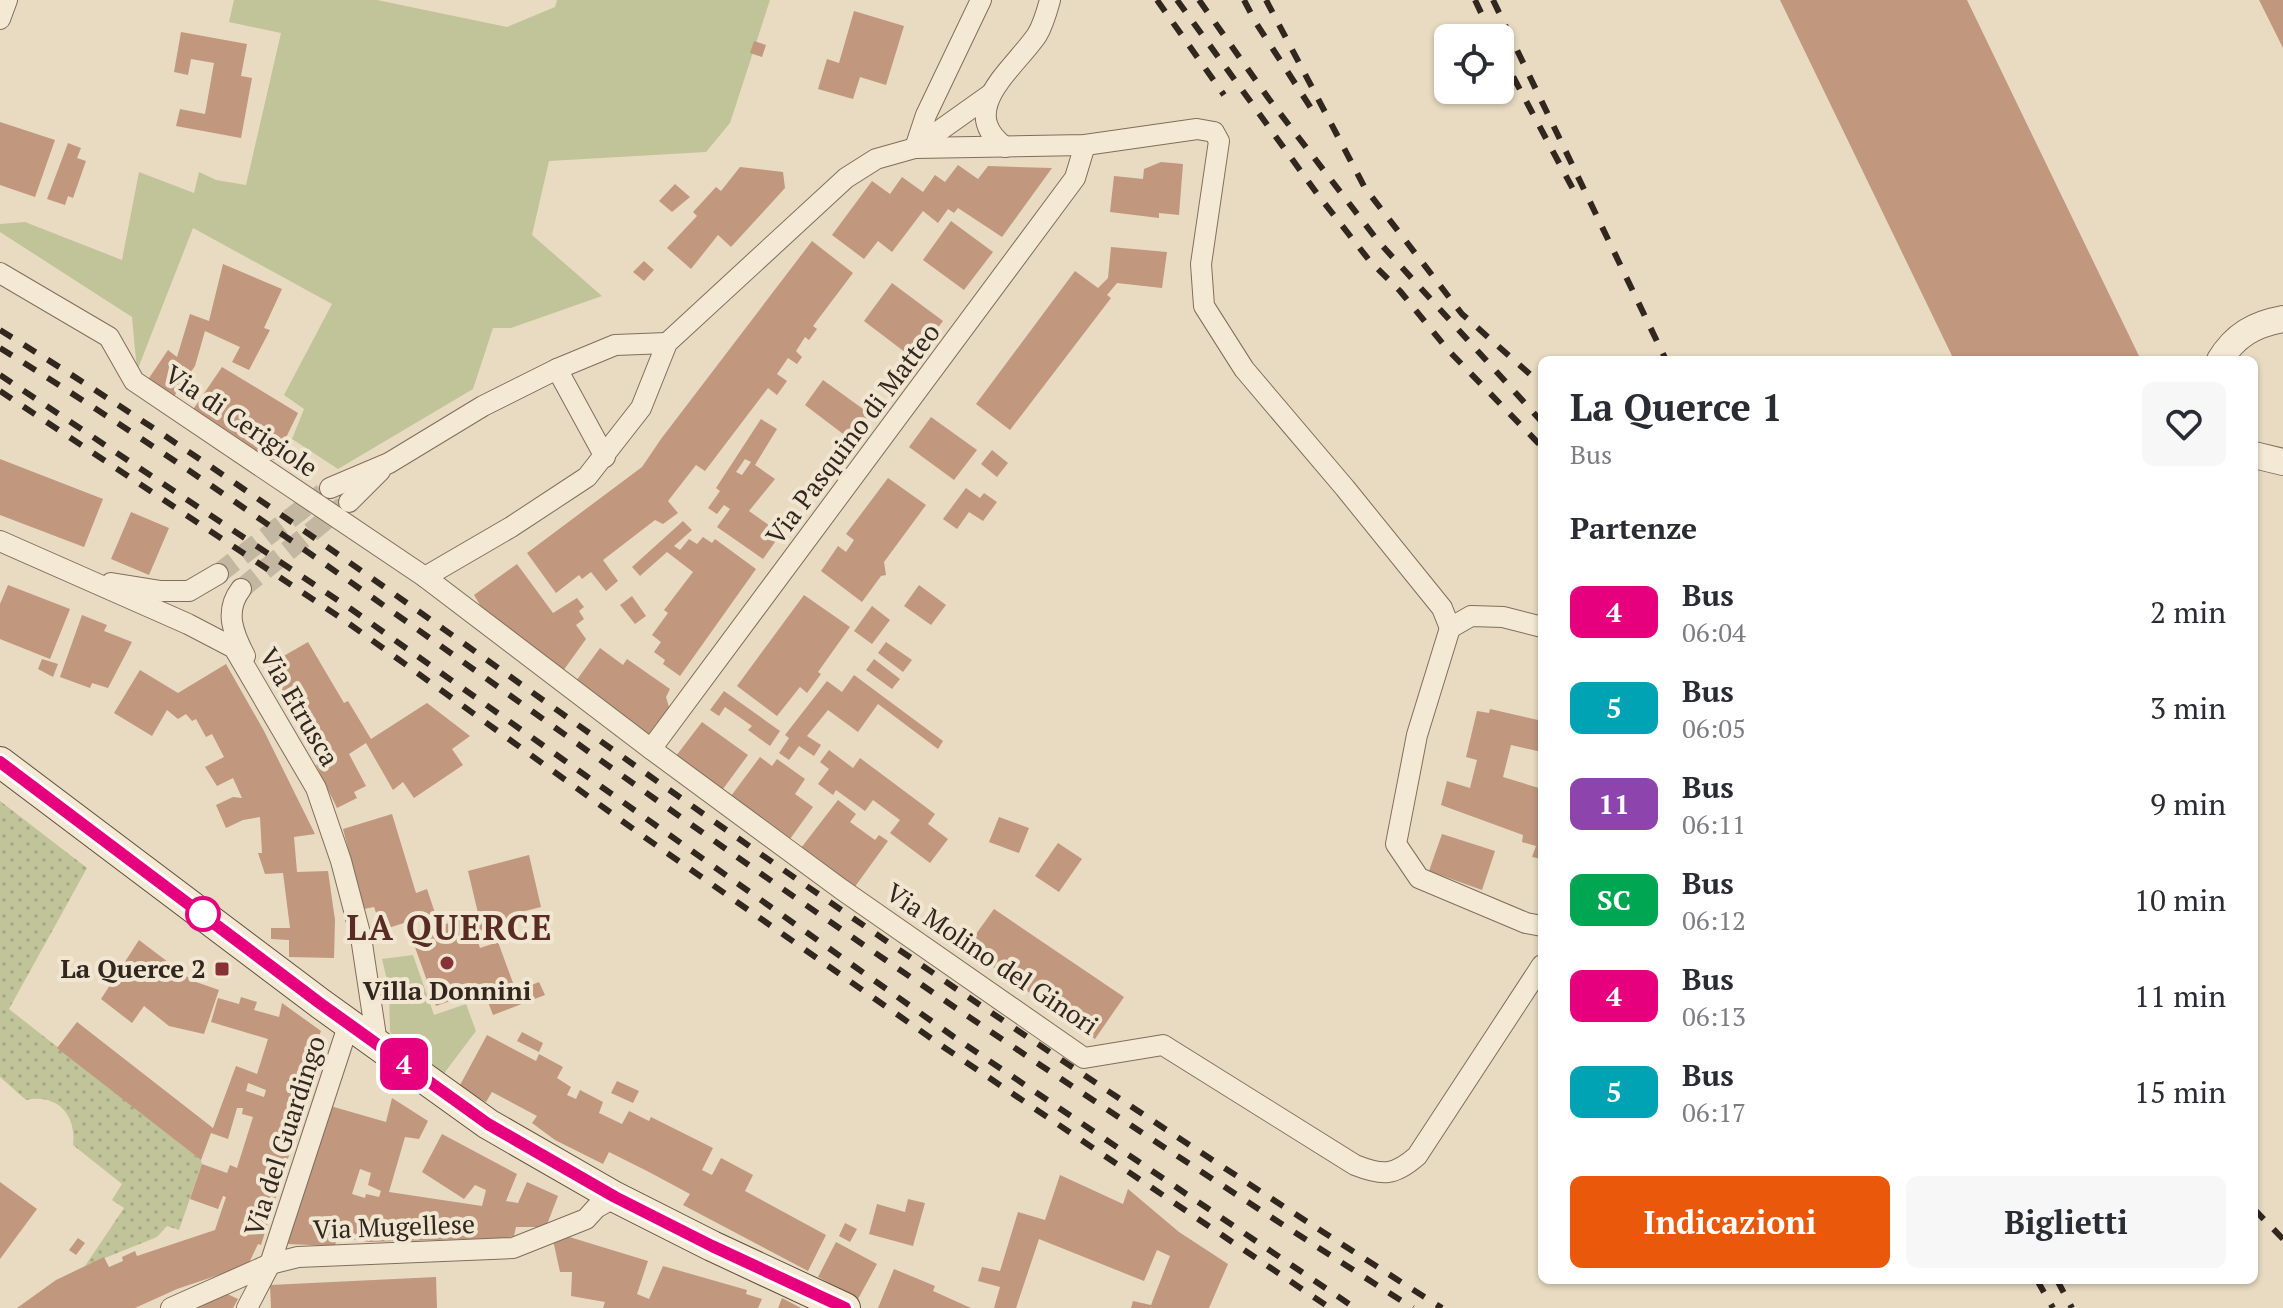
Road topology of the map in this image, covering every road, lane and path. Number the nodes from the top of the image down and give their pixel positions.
1 (7, 0) edge
2 (981, 0) edge
3 (1050, 0) edge
4 (0, 19) edge
5 (991, 94) junction
6 (1085, 145) junction
7 (1005, 147) junction
8 (915, 148) junction
9 (0, 273) edge
10 (2283, 319) edge
11 (667, 343) junction
12 (2223, 356) edge
13 (557, 369) junction
14 (605, 457) junction
15 (389, 463) junction
16 (330, 488) tunnel mouth
17 (349, 502) tunnel mouth
18 (0, 541) edge
19 (218, 574) tunnel mouth
20 (78, 575) junction
21 (425, 577) junction
22 (241, 589) tunnel mouth
23 (1538, 626) edge
24 (1450, 628) junction
25 (284, 730) junction
26 (651, 749) junction
27 (0, 762) edge
28 (0, 779) edge
29 (41, 792) junction
30 (1538, 925) edge
31 (1538, 971) edge
32 (349, 1023) junction
33 (377, 1043) junction
34 (615, 1197) junction
35 (270, 1264) junction
36 (171, 1308) edge
37 (247, 1308) edge
38 (845, 1308) edge

1 - 4 street
2 - 8 street
3 - 5 street
5 - 7 street
5 - 8 street
6 - 7 street
6 - 24 street
6 - 26 street, Via Pasquino di Matteo
7 - 8 street
8 - 11 street
9 - 21 street, Via di Cerigiole
10 - 12 street
11 - 13 street
11 - 14 street
13 - 14 street
13 - 15 street
14 - 21 street
15 - 16 street
15 - 17 street
18 - 20 street, Via Etrusca
19 - 20 street
20 - 25 street, Via Etrusca
21 - 26 street, Via Molino del Ginori
22 - 25 street
23 - 24 street
24 - 30 street
25 - 33 street, Via Etrusca
26 - 31 street, Via Molino del Ginori
27 - 29 main road
28 - 29 main road
29 - 32 main road
32 - 33 main road
32 - 35 street, Via del Guardingo
33 - 34 main road
34 - 35 street, Via Mugellese
34 - 38 main road
35 - 36 street, Via Mugellese
35 - 37 street, Via del Guardingo

